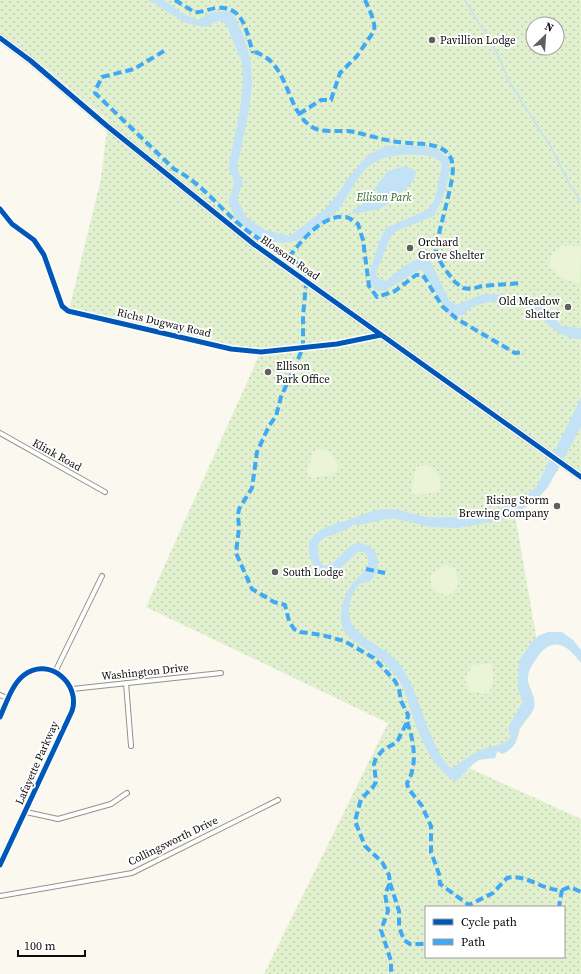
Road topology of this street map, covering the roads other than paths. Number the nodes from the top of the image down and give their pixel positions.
1 (0, 38) edge
2 (0, 209) edge
3 (381, 335) junction
4 (0, 433) edge
5 (581, 478) edge
6 (105, 492) dead end
7 (102, 576) dead end
8 (55, 672) junction
9 (221, 673) dead end
10 (126, 683) junction
11 (72, 689) junction
12 (0, 695) edge
13 (9, 699) junction
14 (0, 717) edge
15 (130, 746) dead end
16 (127, 793) dead end
17 (278, 800) dead end
18 (26, 812) junction
19 (0, 866) edge
20 (0, 896) edge

1 - 3 street, Blossom Road
2 - 3 street, Richs Dugway Road
3 - 5 street, Blossom Road
4 - 6 street, Klink Road
7 - 8 street
8 - 11 street
8 - 13 street
9 - 10 street, Washington Drive
10 - 11 street, Washington Drive
10 - 15 street
11 - 18 street, Lafayette Parkway
12 - 13 street
13 - 14 street
16 - 18 street
17 - 20 street, Collingsworth Drive
18 - 19 street, Lafayette Parkway

